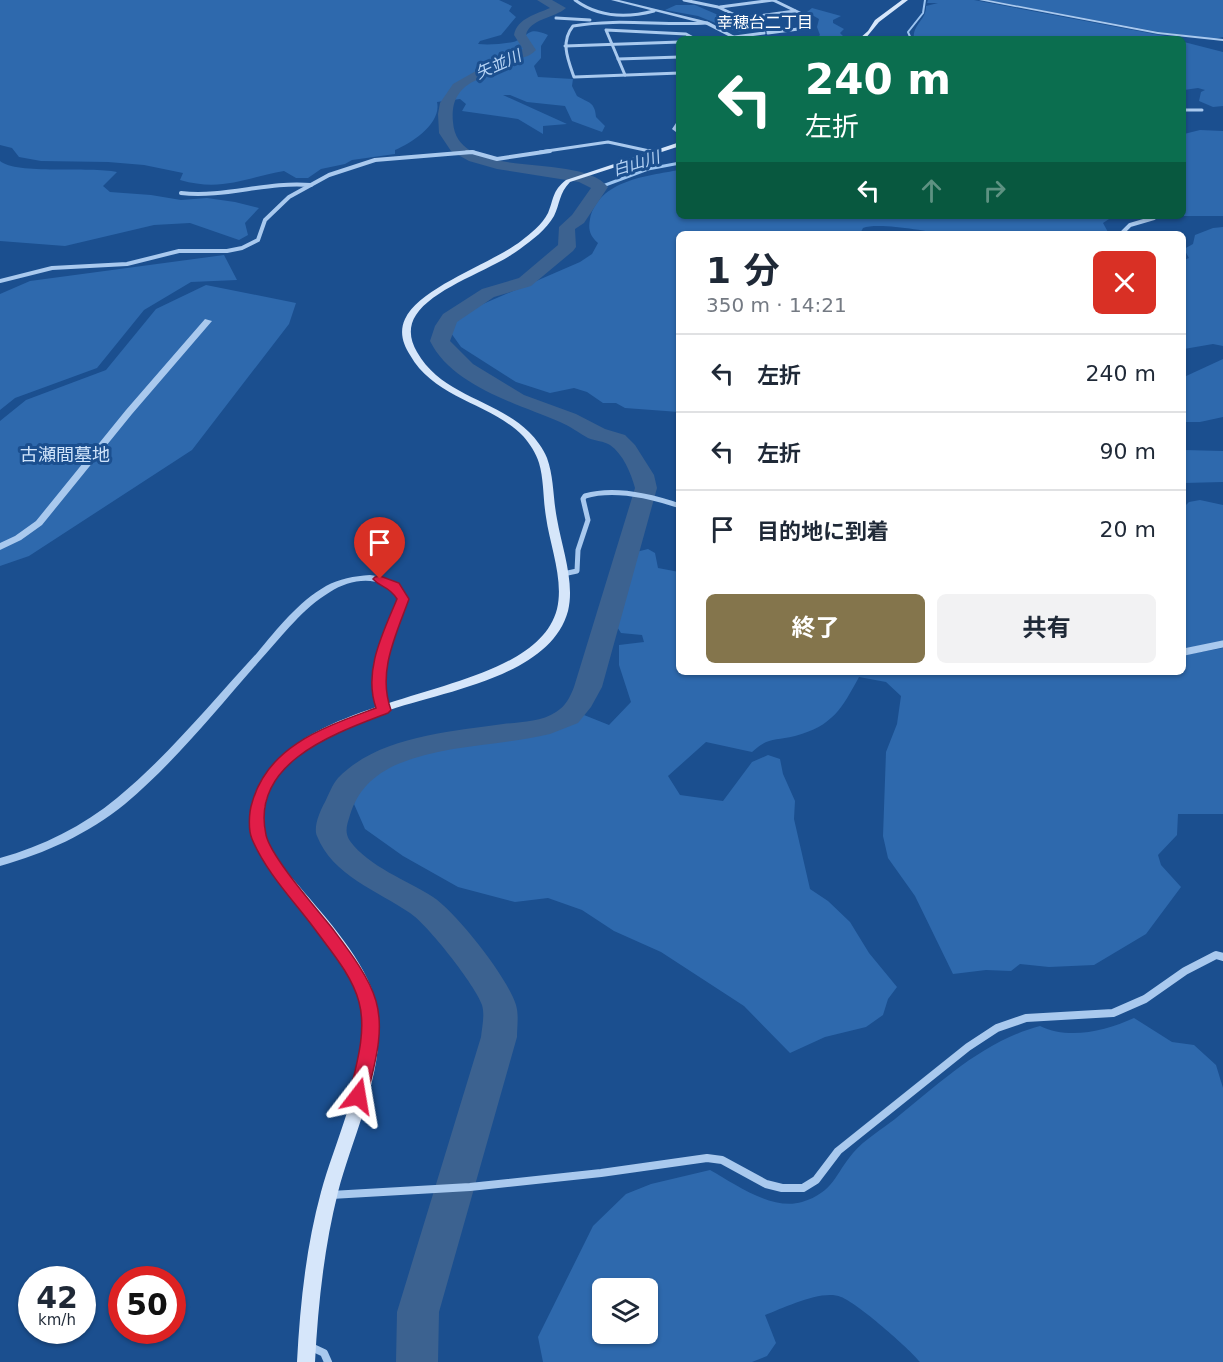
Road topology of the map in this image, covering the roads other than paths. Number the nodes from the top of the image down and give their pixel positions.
1 (575, 0) edge
2 (613, 0) edge
3 (684, 0) edge
4 (773, 0) edge
5 (905, 0) edge
6 (981, 0) edge
7 (718, 7) junction
8 (654, 10) junction
9 (796, 11) junction
10 (556, 18) dead end
11 (742, 18) junction
12 (602, 21) junction
13 (707, 23) junction
14 (771, 32) junction
15 (690, 36) edge
16 (732, 36) edge
17 (742, 36) edge
18 (865, 36) edge
19 (1186, 36) edge
20 (1186, 36) edge
21 (1223, 40) edge
22 (676, 42) edge
23 (610, 44) junction
24 (565, 46) junction
25 (676, 57) edge
26 (618, 59) junction
27 (676, 73) edge
28 (625, 75) junction
29 (1186, 110) edge
30 (1203, 110) dead end
31 (676, 145) edge
32 (654, 152) junction
33 (311, 185) junction
34 (181, 193) dead end
35 (1151, 219) edge
36 (1124, 231) edge
37 (0, 281) edge
38 (208, 321) dead end
39 (676, 505) edge
40 (0, 547) edge
41 (562, 574) junction
42 (1223, 644) edge
43 (1186, 652) edge
44 (384, 710) junction
45 (0, 862) edge
46 (1223, 957) edge
47 (329, 1195) junction
48 (306, 1344) junction
49 (306, 1362) edge
50 (328, 1362) edge

1 - 8 street
2 - 8 street
3 - 7 street
4 - 7 street
4 - 9 street
5 - 18 main road
6 - 19 street
7 - 11 street
8 - 13 street
9 - 11 street
9 - 14 street
10 - 12 street
11 - 14 street
12 - 13 street
12 - 24 street
13 - 16 street
14 - 17 street, bridge
15 - 23 street
20 - 21 street
22 - 23 street
23 - 24 street
23 - 26 street
24 - 28 street
25 - 26 street
26 - 28 street
27 - 28 street
29 - 30 street
31 - 32 main road
32 - 33 street
32 - 41 main road
33 - 34 street
33 - 37 street
35 - 36 street
38 - 40 street
39 - 41 street
41 - 44 main road
42 - 43 street
44 - 45 street
44 - 47 main road
46 - 47 street
47 - 48 main road
48 - 49 main road
48 - 50 street

